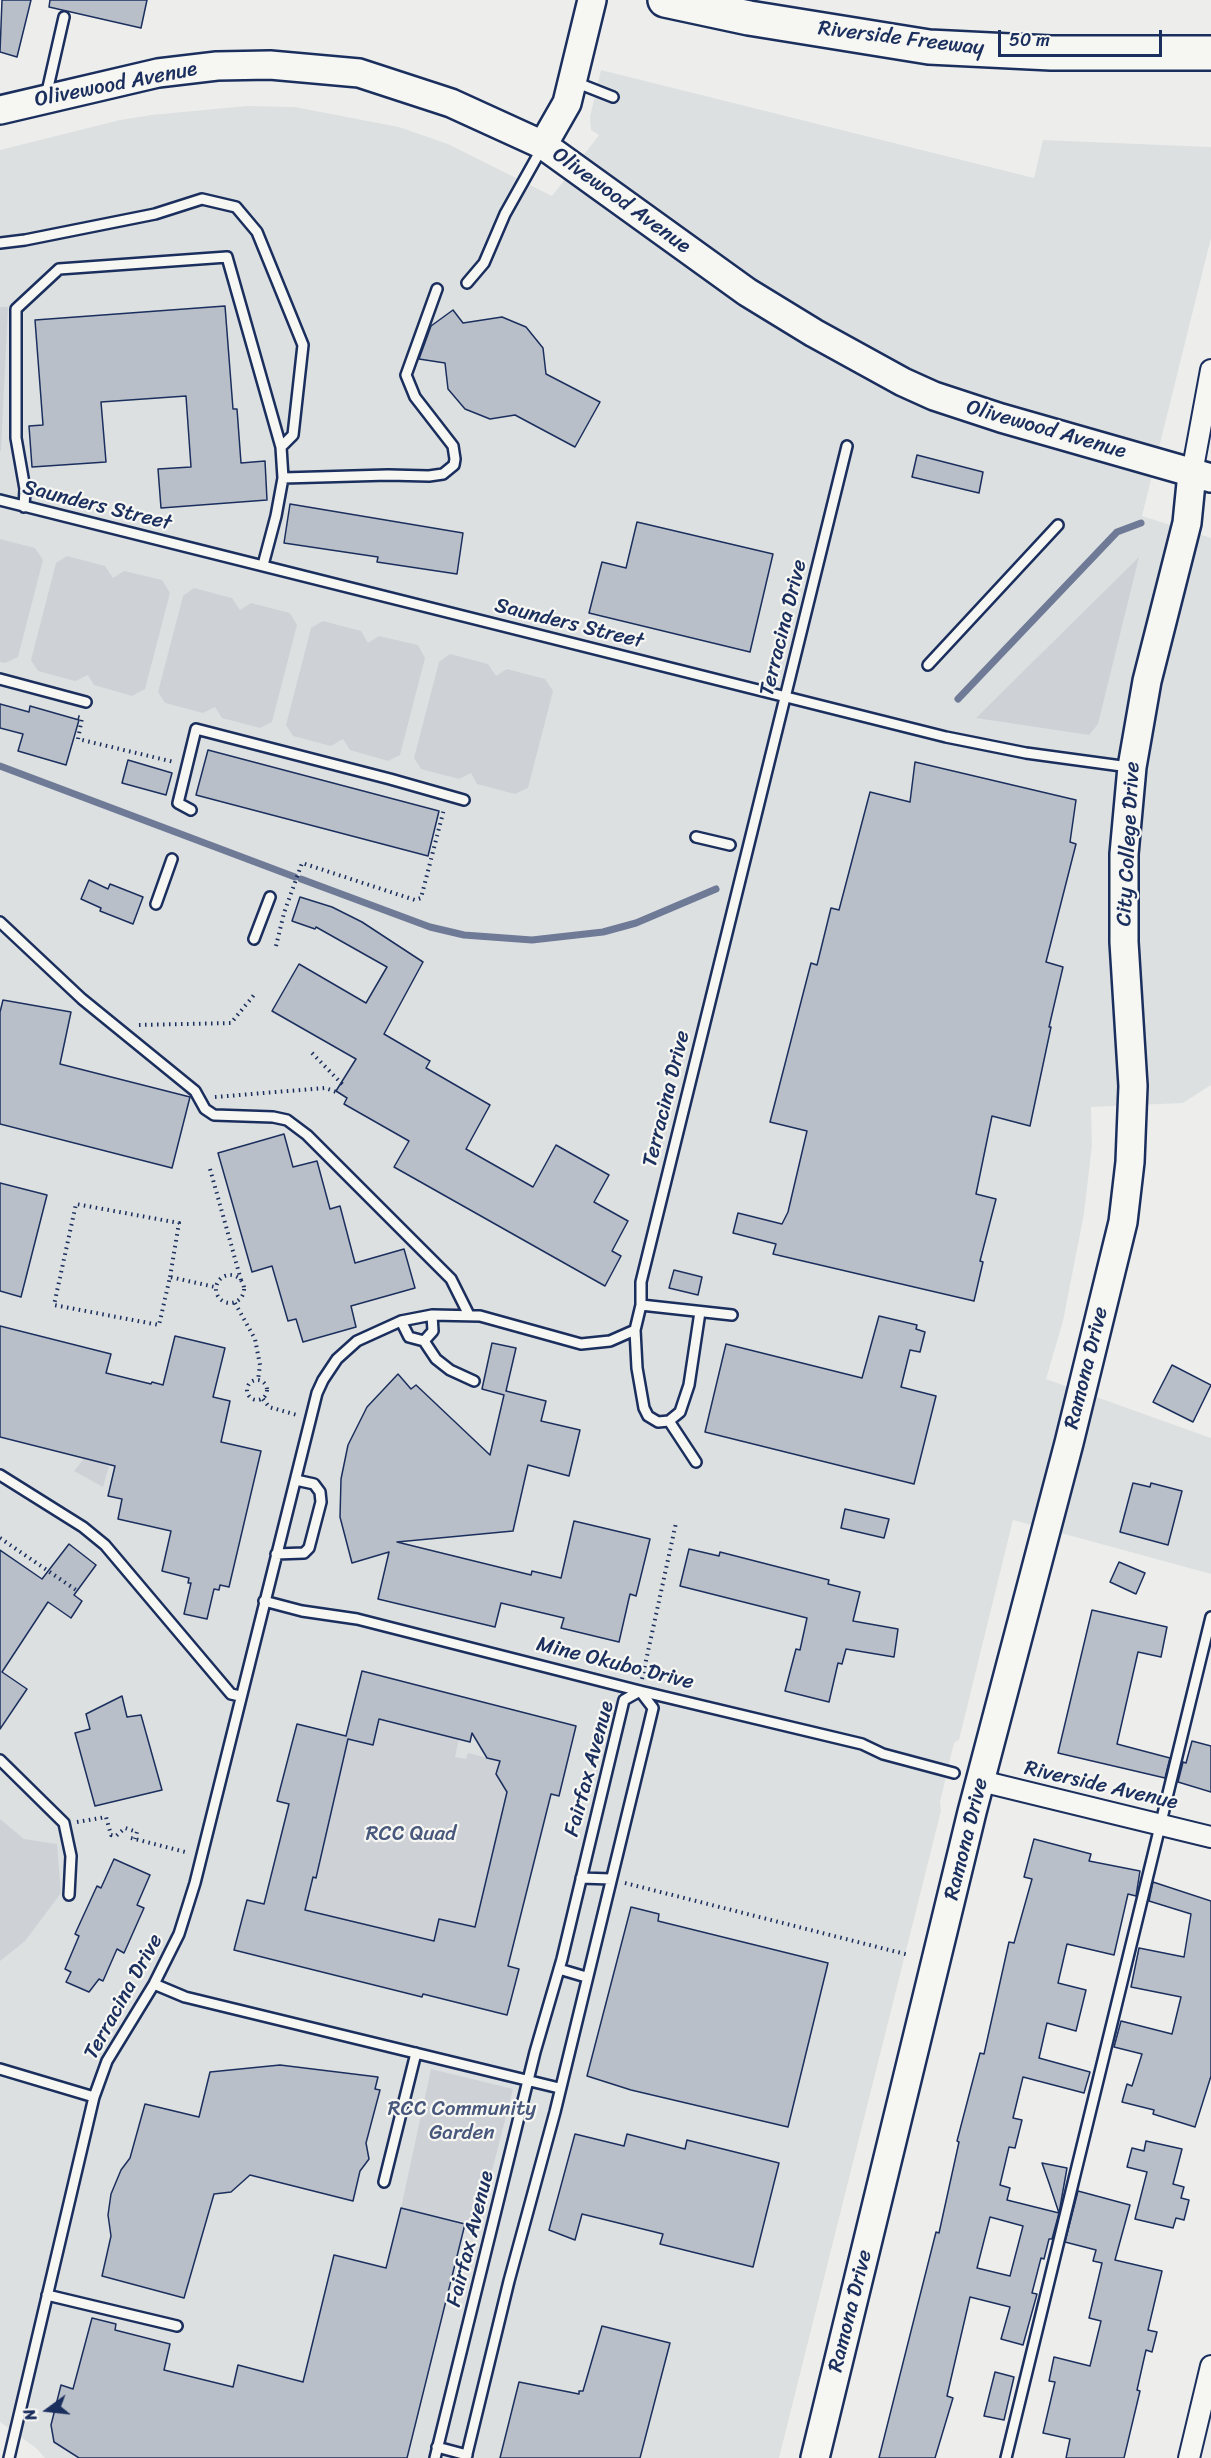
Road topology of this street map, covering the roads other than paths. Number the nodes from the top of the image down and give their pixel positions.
1 (592, 0) edge
2 (665, 0) edge
3 (64, 17) dead end
4 (1211, 53) edge
5 (573, 82) junction
6 (613, 97) dead end
7 (46, 98) junction
8 (0, 110) edge
9 (543, 146) junction
10 (0, 243) edge
11 (467, 283) dead end
12 (437, 289) dead end
13 (1211, 370) edge
14 (847, 446) dead end
15 (281, 447) junction
16 (1202, 476) edge
17 (283, 478) junction
18 (0, 500) edge
19 (24, 507) junction
20 (1058, 525) dead end
21 (263, 565) junction
22 (928, 665) dead end
23 (0, 679) edge
24 (785, 696) junction
25 (86, 702) dead end
26 (1132, 767) junction
27 (464, 800) dead end
28 (191, 810) dead end
29 (696, 837) dead end
30 (730, 844) dead end
31 (172, 860) dead end
32 (270, 897) dead end
33 (156, 904) dead end
34 (0, 922) edge
35 (254, 939) dead end
36 (1123, 1222) joint
37 (641, 1305) junction
38 (700, 1312) junction
39 (432, 1315) junction
40 (470, 1315) junction
41 (732, 1315) dead end
42 (401, 1322) junction
43 (635, 1330) junction
44 (424, 1341) junction
45 (474, 1381) dead end
46 (669, 1421) junction
47 (696, 1462) dead end
48 (0, 1475) edge
49 (296, 1480) junction
50 (276, 1554) junction
51 (264, 1600) junction
52 (1211, 1617) edge
53 (640, 1691) junction
54 (240, 1696) junction
55 (0, 1760) edge
56 (954, 1773) dead end
57 (981, 1781) junction
58 (1160, 1825) junction
59 (1211, 1837) edge
60 (581, 1878) junction
61 (611, 1879) junction
62 (69, 1895) dead end
63 (559, 1969) junction
64 (586, 1977) junction
65 (154, 1984) junction
66 (416, 2054) junction
67 (0, 2069) edge
68 (530, 2080) junction
69 (559, 2088) junction
70 (93, 2097) junction
71 (384, 2182) dead end
72 (47, 2295) junction
73 (177, 2326) dead end
74 (1211, 2366) edge
75 (437, 2447) junction
76 (466, 2457) edge
77 (9, 2458) edge
78 (435, 2458) edge
79 (815, 2458) edge
80 (1006, 2458) edge
81 (1189, 2458) edge

1 - 5 street
2 - 4 highway, Riverside Freeway
3 - 7 lane
5 - 6 lane
5 - 9 street
7 - 8 street, Olivewood Avenue
7 - 9 street, Olivewood Avenue
9 - 11 lane
9 - 16 street, Olivewood Avenue
10 - 15 lane
12 - 17 lane
13 - 16 street
14 - 24 lane, Terracina Drive
15 - 17 lane
15 - 19 lane
16 - 26 street, City College Drive
17 - 21 lane
18 - 19 lane, Saunders Street
19 - 21 lane, Saunders Street
20 - 22 lane
21 - 24 lane, Saunders Street
23 - 25 lane
24 - 26 lane, Saunders Street
24 - 37 lane, Terracina Drive
26 - 36 street, City College Drive
27 - 28 lane
29 - 30 lane
31 - 33 lane
32 - 35 lane
34 - 40 lane
36 - 57 street, Ramona Drive
37 - 38 lane
37 - 43 lane, Terracina Drive
38 - 41 lane
38 - 46 lane
39 - 40 lane, Terracina Drive
39 - 42 lane, Terracina Drive
39 - 44 lane
40 - 43 lane, Terracina Drive
42 - 44 lane
42 - 49 lane, Terracina Drive
43 - 46 lane
44 - 45 lane
46 - 47 lane
48 - 54 lane
49 - 50 lane, Terracina Drive
49 - 50 lane
50 - 51 lane, Terracina Drive
51 - 53 lane, Mine Okubo Drive
51 - 54 lane, Terracina Drive
52 - 58 lane
53 - 56 lane, Mine Okubo Drive
53 - 60 lane, Fairfax Avenue
53 - 61 lane, Fairfax Avenue
54 - 65 lane, Terracina Drive
55 - 62 lane
57 - 58 street, Riverside Avenue
57 - 79 street, Ramona Drive
58 - 59 street, Riverside Avenue
58 - 80 lane
60 - 61 lane
60 - 63 lane, Fairfax Avenue
61 - 64 lane, Fairfax Avenue
63 - 64 lane
63 - 68 lane, Fairfax Avenue
64 - 69 lane, Fairfax Avenue
65 - 66 lane
65 - 70 lane, Terracina Drive
66 - 68 lane
66 - 71 lane
67 - 70 lane
68 - 69 lane
68 - 75 lane, Fairfax Avenue
69 - 76 lane, Fairfax Avenue
70 - 72 lane, Terracina Drive
72 - 73 lane
72 - 77 lane, Terracina Drive
74 - 81 street
75 - 76 lane
75 - 78 lane, Fairfax Avenue

